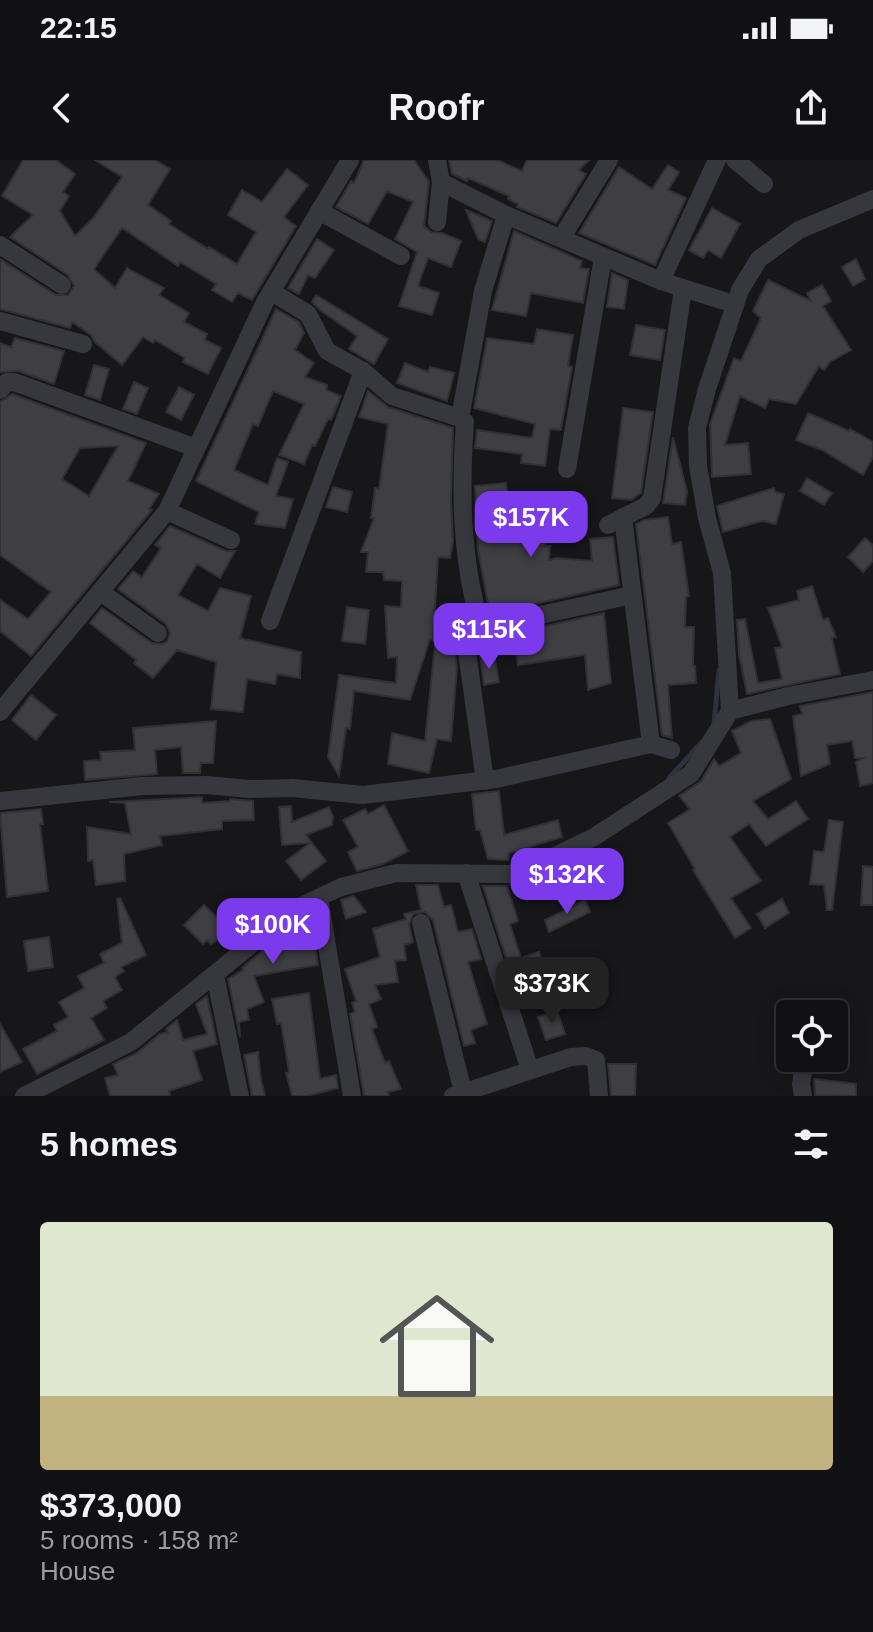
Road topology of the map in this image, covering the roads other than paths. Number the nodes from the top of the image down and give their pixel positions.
1 (350, 160) edge
2 (437, 160) edge
3 (609, 160) edge
4 (717, 160) edge
5 (735, 160) edge
6 (441, 182) junction
7 (764, 184) dead end
8 (873, 199) edge
9 (319, 211) junction
10 (506, 215) junction
11 (437, 222) dead end
12 (562, 237) junction
13 (0, 245) edge
14 (401, 256) dead end
15 (603, 257) junction
16 (661, 281) junction
17 (62, 285) dead end
18 (683, 289) junction
19 (272, 292) junction
20 (724, 301) dead end
21 (0, 321) edge
22 (83, 344) dead end
23 (363, 371) junction
24 (0, 390) edge
25 (460, 418) junction
26 (196, 448) junction
27 (567, 469) dead end
28 (167, 511) junction
29 (231, 540) dead end
30 (102, 593) junction
31 (632, 595) junction
32 (270, 621) dead end
33 (481, 628) junction
34 (158, 633) dead end
35 (873, 680) edge
36 (730, 711) junction
37 (0, 712) edge
38 (651, 744) junction
39 (671, 750) dead end
40 (485, 781) junction
41 (0, 801) edge
42 (466, 873) junction
43 (319, 898) junction
44 (421, 923) dead end
45 (215, 975) junction
46 (530, 1070) junction
47 (803, 1072) edge
48 (36, 1093) edge
49 (458, 1094) edge
50 (240, 1096) edge
51 (352, 1096) edge
52 (599, 1096) edge
53 (803, 1096) edge

1 - 9 street
2 - 6 street
3 - 12 street
4 - 16 street
5 - 7 street
6 - 10 street
6 - 11 street
8 - 36 street
9 - 14 street
9 - 19 street
10 - 12 street
10 - 25 street
12 - 15 street
13 - 17 street
15 - 16 street
15 - 27 street
16 - 18 street
18 - 20 street
18 - 31 street
19 - 23 street
19 - 26 street
21 - 22 street
23 - 25 street
23 - 32 street
24 - 26 street
25 - 33 street
26 - 28 street
28 - 29 street
28 - 30 street
30 - 34 street
30 - 37 street
31 - 33 street
31 - 38 street
33 - 40 street
35 - 36 street
36 - 42 street
38 - 39 street
38 - 40 street
40 - 41 street
42 - 43 street
42 - 46 street
43 - 45 street
43 - 51 street
44 - 49 street
45 - 48 street
45 - 50 street
46 - 49 street
46 - 52 street
47 - 53 street

